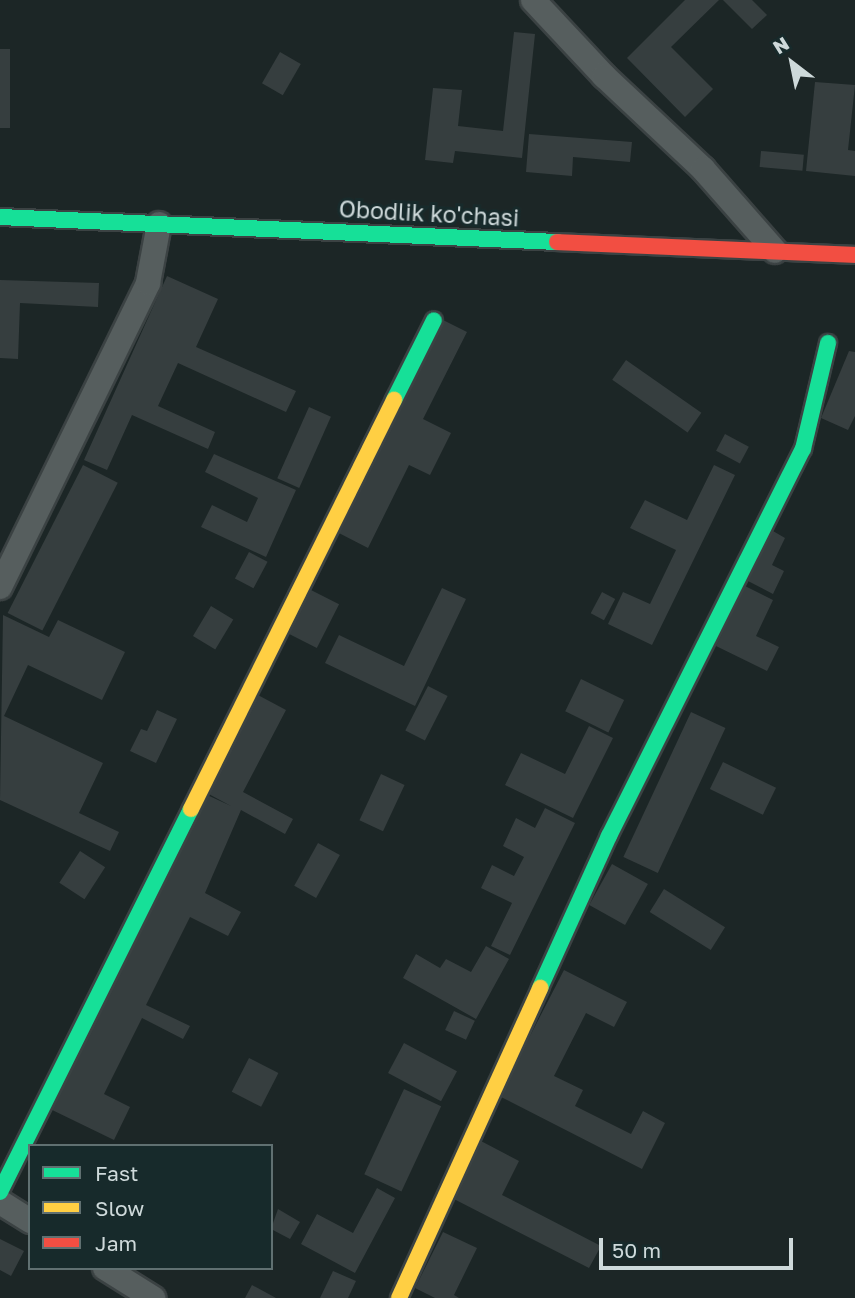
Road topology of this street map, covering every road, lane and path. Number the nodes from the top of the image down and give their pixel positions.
1 (533, 0) edge
2 (0, 217) edge
3 (159, 224) junction
4 (775, 251) junction
5 (855, 255) edge
6 (434, 320) dead end
7 (828, 343) dead end
8 (0, 587) edge
9 (0, 1192) edge
10 (0, 1202) edge
11 (28, 1220) edge
12 (108, 1270) edge
13 (153, 1298) edge
14 (399, 1298) edge

1 - 4 street
2 - 3 street, Obodlik ko'chasi
3 - 4 street, Obodlik ko'chasi
3 - 8 street
4 - 5 street, Obodlik ko'chasi
6 - 9 street
7 - 14 street
10 - 11 street
12 - 13 street

